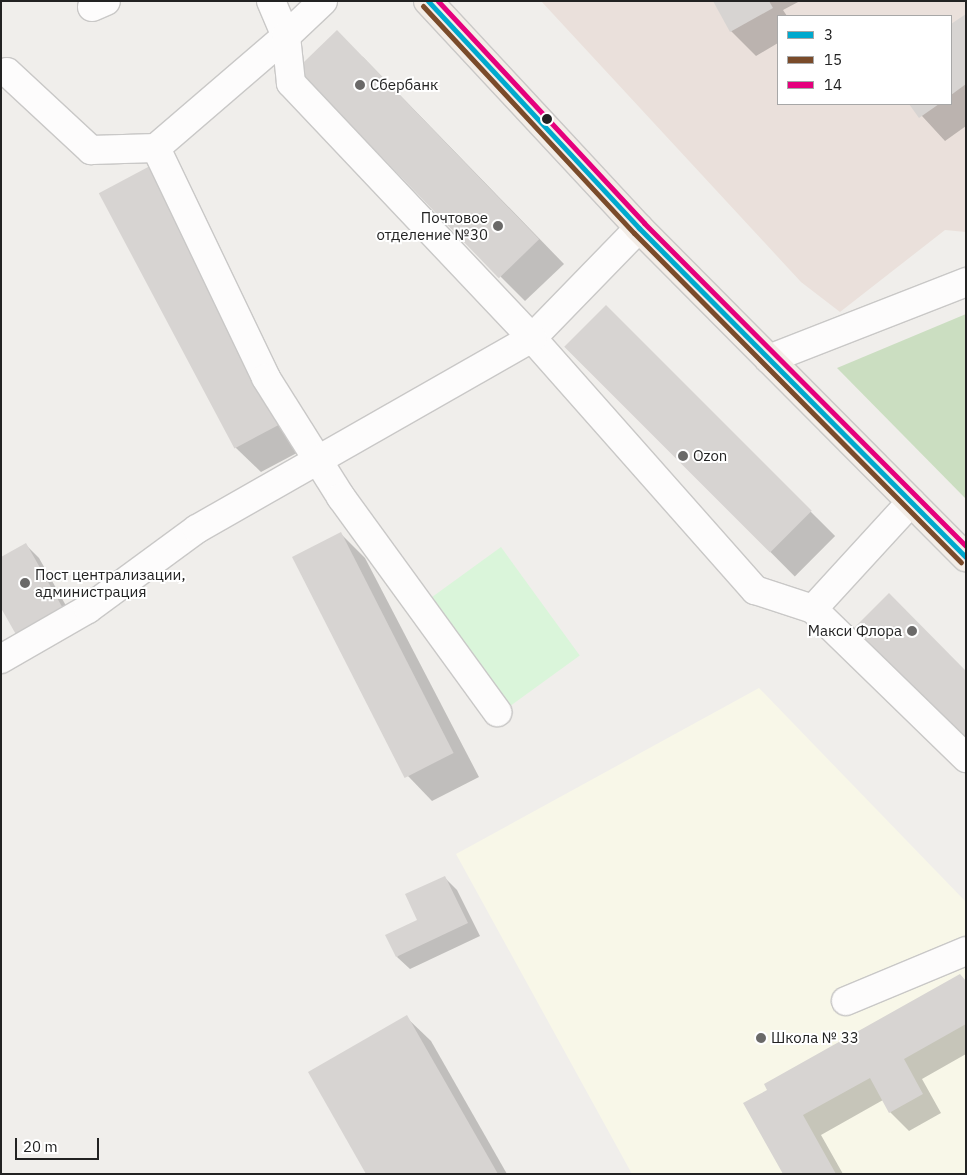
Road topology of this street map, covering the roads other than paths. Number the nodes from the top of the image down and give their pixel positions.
1 (271, 1) edge
2 (323, 1) edge
3 (428, 1) edge
4 (286, 36) junction
5 (7, 72) dead end
6 (156, 148) junction
7 (639, 228) junction
8 (966, 282) edge
9 (532, 338) junction
10 (769, 359) junction
11 (317, 458) junction
12 (911, 502) junction
13 (966, 557) edge
14 (812, 609) junction
15 (1, 659) edge
16 (497, 712) dead end
17 (966, 758) edge
18 (966, 951) edge
19 (846, 1001) dead end

1 - 4 lane
2 - 4 lane
3 - 7 main road
4 - 6 lane
4 - 9 lane
5 - 6 lane
6 - 11 lane
7 - 9 lane
7 - 10 main road
8 - 10 lane
9 - 11 lane
9 - 14 lane
10 - 12 main road
11 - 15 lane
11 - 16 lane
12 - 13 main road
12 - 14 lane
14 - 17 lane
18 - 19 lane

